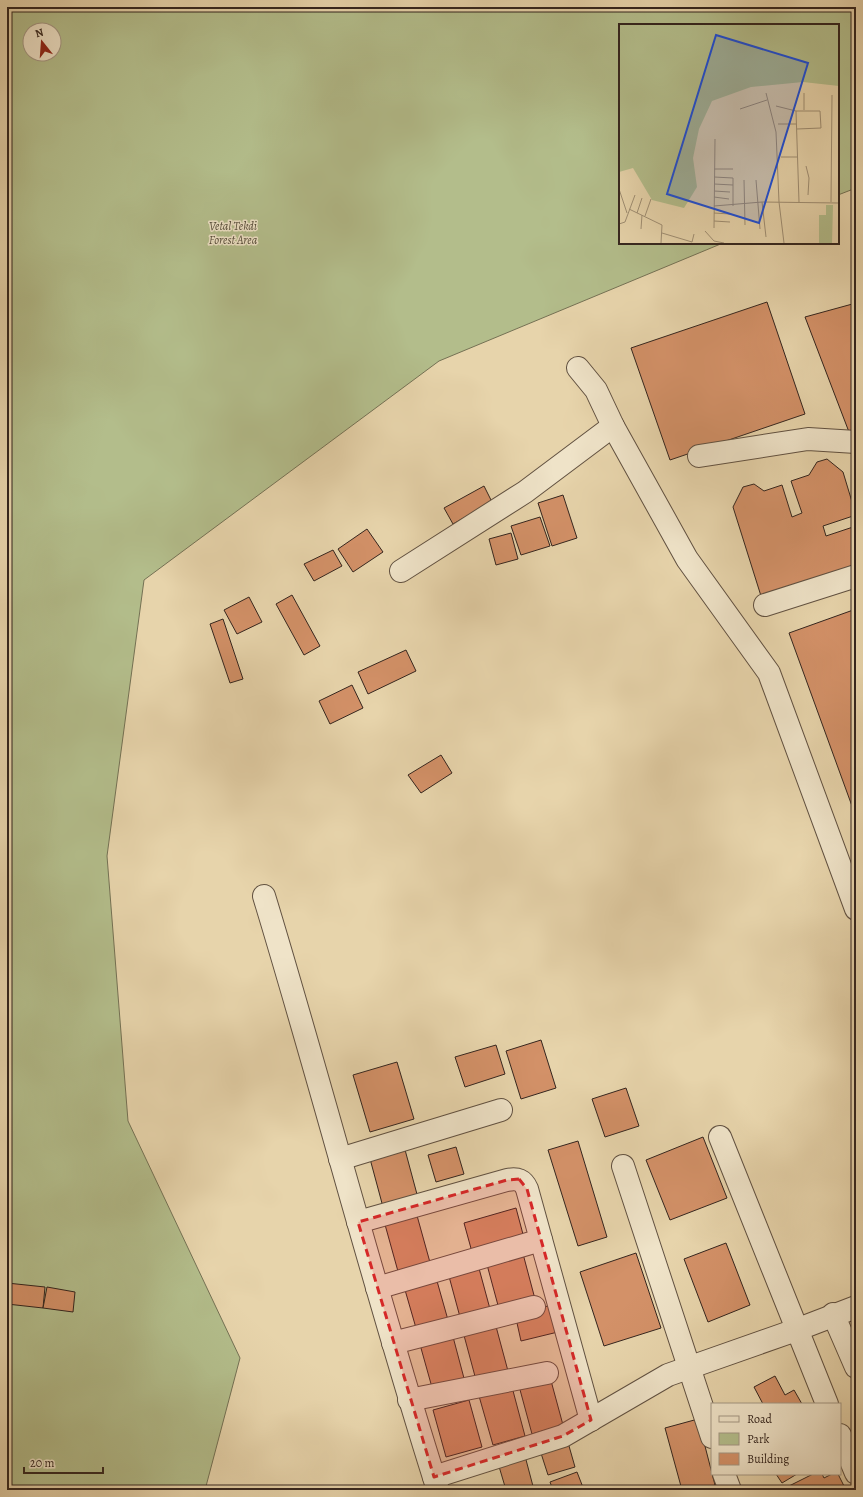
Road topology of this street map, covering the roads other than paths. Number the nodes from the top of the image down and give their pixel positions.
1 (578, 368) dead end
2 (613, 426) junction
3 (856, 442) edge
4 (699, 456) dead end
5 (401, 571) dead end
6 (856, 576) edge
7 (765, 605) dead end
8 (264, 896) dead end
9 (856, 909) edge
10 (501, 1110) dead end
11 (720, 1137) dead end
12 (340, 1159) junction
13 (623, 1166) dead end
14 (358, 1222) junction
15 (542, 1240) junction
16 (377, 1288) junction
17 (534, 1307) dead end
18 (856, 1307) edge
19 (833, 1314) junction
20 (796, 1330) junction
21 (393, 1343) junction
22 (856, 1367) edge
23 (689, 1368) junction
24 (547, 1373) dead end
25 (409, 1400) junction
26 (827, 1403) edge
27 (591, 1420) junction
28 (711, 1434) edge
29 (841, 1437) edge
30 (856, 1473) edge
31 (724, 1475) edge
32 (436, 1484) edge
33 (730, 1490) edge

1 - 2 street
2 - 5 street
2 - 9 street
3 - 4 street
6 - 7 street
8 - 12 street
10 - 12 street
11 - 20 street
12 - 14 street
13 - 23 street
14 - 15 street
14 - 16 street
15 - 16 street
15 - 27 street
16 - 21 street
17 - 21 street
18 - 19 street
19 - 20 street
19 - 22 street
20 - 23 street
20 - 26 street
21 - 25 street
23 - 27 street
23 - 28 street
24 - 25 street
25 - 32 street
27 - 32 street
29 - 30 street
31 - 33 street

